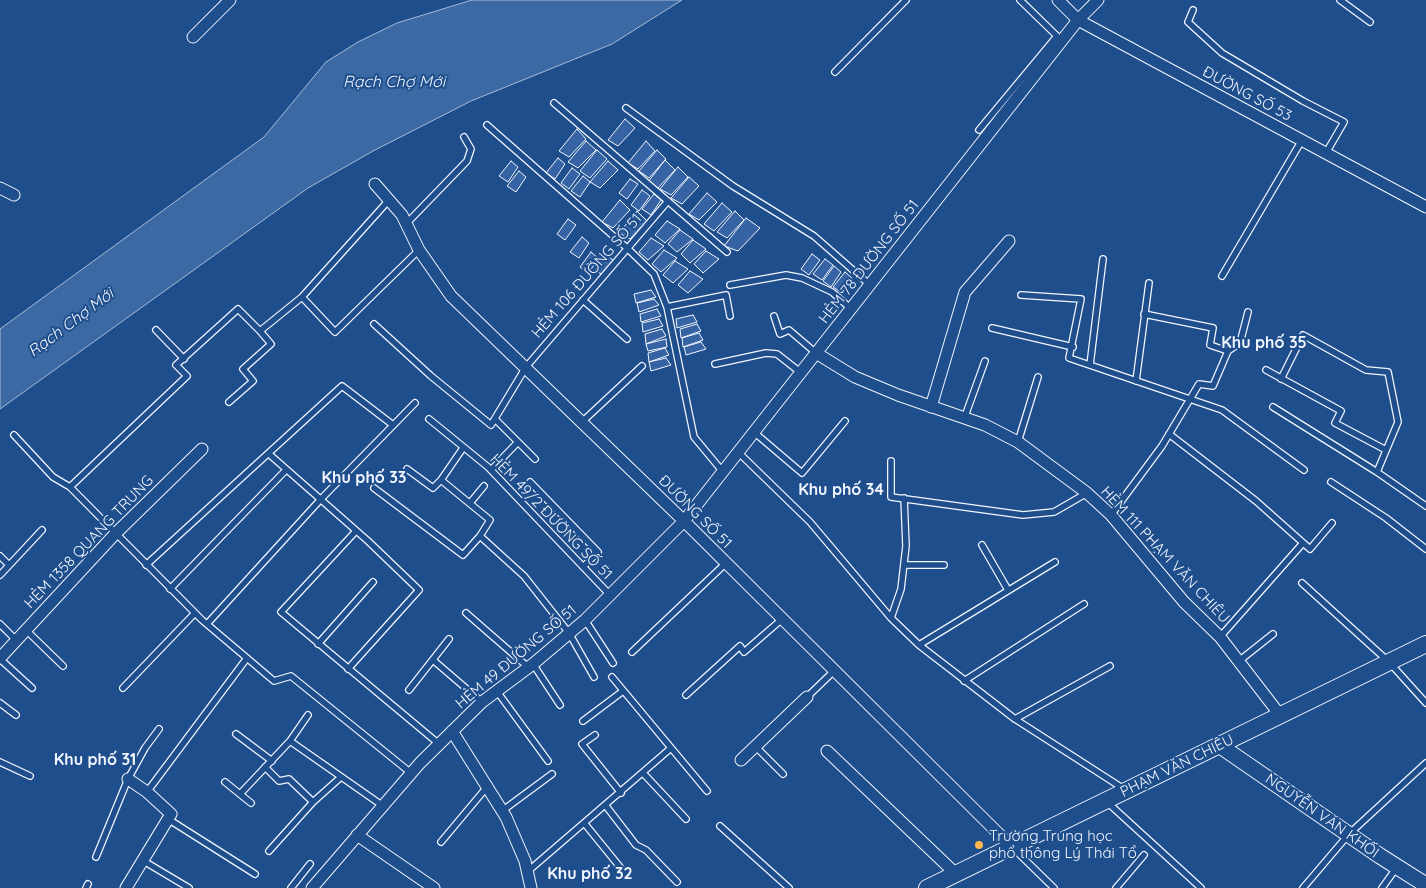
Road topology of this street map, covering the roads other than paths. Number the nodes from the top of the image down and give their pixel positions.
1 (230, 0) edge
2 (906, 0) edge
3 (1020, 0) edge
4 (1058, 0) edge
5 (1098, 0) edge
6 (1340, 0) edge
7 (1193, 10) dead end
8 (1078, 20) junction
9 (1370, 22) dead end
10 (193, 37) dead end
11 (835, 72) dead end
12 (554, 103) dead end
13 (626, 108) dead end
14 (487, 125) dead end
15 (980, 130) dead end
16 (464, 137) dead end
17 (1302, 140) junction
18 (1326, 154) junction
19 (375, 184) dead end
20 (0, 188) edge
21 (14, 195) dead end
22 (389, 200) junction
23 (668, 202) junction
24 (1426, 207) edge
25 (406, 224) junction
26 (1009, 241) dead end
27 (627, 248) junction
28 (419, 250) junction
29 (727, 252) dead end
30 (1103, 259) dead end
31 (1222, 276) dead end
32 (1149, 283) dead end
33 (730, 285) dead end
34 (870, 285) junction
35 (1021, 295) dead end
36 (302, 296) junction
37 (583, 300) junction
38 (667, 307) junction
39 (850, 308) junction
40 (1248, 312) dead end
41 (1144, 314) junction
42 (730, 316) dead end
43 (774, 316) dead end
44 (374, 324) dead end
45 (992, 328) dead end
46 (156, 330) dead end
47 (260, 331) junction
48 (627, 339) dead end
49 (1073, 347) junction
50 (1228, 352) junction
51 (816, 353) junction
52 (184, 359) junction
53 (985, 361) dead end
54 (714, 364) dead end
55 (642, 366) dead end
56 (1090, 366) junction
57 (526, 367) junction
58 (1266, 370) dead end
59 (800, 372) junction
60 (1038, 377) dead end
61 (1281, 378) junction
62 (1136, 381) junction
63 (1190, 399) junction
64 (229, 402) dead end
65 (415, 403) dead end
66 (931, 407) junction
67 (1273, 407) dead end
68 (429, 419) dead end
69 (964, 419) junction
70 (496, 420) junction
71 (845, 421) dead end
72 (582, 422) junction
73 (393, 424) junction
74 (755, 433) junction
75 (1169, 434) junction
76 (14, 435) dead end
77 (518, 442) junction
78 (1018, 442) junction
79 (463, 448) junction
80 (202, 449) dead end
81 (1386, 450) junction
82 (738, 452) junction
83 (269, 454) junction
84 (535, 460) dead end
85 (891, 461) dead end
86 (407, 470) dead end
87 (491, 470) junction
88 (1304, 470) dead end
89 (285, 471) junction
90 (723, 472) junction
91 (1376, 472) junction
92 (440, 480) junction
93 (530, 482) dead end
94 (1332, 482) dead end
95 (484, 486) dead end
96 (70, 487) junction
97 (374, 488) dead end
98 (1087, 493) junction
99 (904, 498) junction
100 (321, 499) junction
101 (470, 503) junction
102 (1426, 506) edge
103 (1111, 515) junction
104 (684, 521) junction
105 (1332, 523) dead end
106 (42, 530) dead end
107 (356, 531) junction
108 (115, 534) junction
109 (480, 536) junction
110 (1304, 543) junction
111 (982, 545) dead end
112 (1426, 549) edge
113 (0, 556) edge
114 (1055, 562) dead end
115 (146, 564) junction
116 (725, 564) junction
117 (9, 565) junction
118 (904, 565) junction
119 (944, 565) dead end
120 (583, 567) junction
121 (0, 575) edge
122 (373, 582) dead end
123 (1302, 583) dead end
124 (170, 588) junction
125 (1008, 590) junction
126 (610, 595) junction
127 (1084, 604) dead end
128 (195, 612) junction
129 (466, 613) dead end
130 (891, 618) junction
131 (585, 620) junction
132 (781, 620) junction
133 (0, 624) edge
134 (207, 624) junction
135 (26, 630) junction
136 (569, 633) junction
137 (1273, 634) dead end
138 (1220, 637) junction
139 (449, 639) dead end
140 (16, 640) junction
141 (318, 644) junction
142 (1426, 644) edge
143 (919, 645) junction
144 (632, 652) dead end
145 (0, 658) edge
146 (247, 658) junction
147 (433, 660) junction
148 (1239, 661) junction
149 (1389, 662) junction
150 (612, 663) dead end
151 (63, 666) dead end
152 (531, 666) junction
153 (1110, 666) dead end
154 (348, 669) junction
155 (834, 671) junction
156 (594, 677) dead end
157 (612, 677) dead end
158 (964, 681) junction
159 (32, 688) dead end
160 (123, 688) dead end
161 (409, 690) dead end
162 (496, 690) junction
163 (623, 691) junction
164 (686, 695) dead end
165 (807, 697) joint
166 (482, 702) junction
167 (0, 703) edge
168 (1426, 703) edge
169 (560, 705) dead end
170 (16, 715) dead end
171 (308, 715) dead end
172 (1280, 715) junction
173 (1015, 719) junction
174 (583, 721) dead end
175 (158, 729) dead end
176 (452, 731) junction
177 (236, 734) dead end
178 (595, 735) dead end
179 (290, 741) junction
180 (439, 744) junction
181 (1219, 745) junction
182 (756, 746) junction
183 (671, 748) junction
184 (827, 751) dead end
185 (742, 760) dead end
186 (272, 761) junction
187 (548, 761) dead end
188 (0, 762) edge
189 (1426, 763) edge
190 (266, 767) junction
191 (411, 773) junction
192 (643, 773) junction
193 (552, 774) dead end
194 (783, 774) dead end
195 (30, 776) dead end
196 (341, 777) junction
197 (128, 779) junction
198 (224, 782) dead end
199 (487, 787) junction
200 (1126, 790) junction
201 (706, 791) dead end
202 (147, 792) junction
203 (621, 793) junction
204 (240, 794) junction
205 (1105, 801) junction
206 (313, 802) junction
207 (251, 803) dead end
208 (382, 806) junction
209 (606, 806) junction
210 (502, 811) junction
211 (168, 819) junction
212 (686, 819) dead end
213 (584, 824) junction
214 (720, 826) dead end
215 (1348, 834) junction
216 (357, 835) junction
217 (441, 842) dead end
218 (1012, 846) junction
219 (269, 851) dead end
220 (1144, 855) dead end
221 (96, 857) dead end
222 (142, 860) junction
223 (310, 864) dead end
224 (1398, 867) junction
225 (527, 872) junction
226 (624, 872) dead end
227 (255, 874) dead end
228 (956, 874) junction
229 (677, 882) dead end
230 (1426, 885) edge
231 (126, 888) edge
232 (189, 888) edge
233 (291, 888) edge
234 (312, 888) edge
235 (434, 888) edge
236 (531, 888) edge
237 (789, 888) edge
238 (927, 888) edge
239 (1054, 888) edge
240 (1116, 888) edge
241 (1201, 888) edge
242 (1303, 888) edge
243 (1382, 888) edge

1 - 10 street
2 - 11 lane
3 - 15 lane
4 - 8 street, ĐƯỜNG SỐ 53
5 - 8 street, HẺM 78 ĐƯỜNG SỐ 51
6 - 9 lane
7 - 18 lane
8 - 17 street, ĐƯỜNG SỐ 53
8 - 34 street, HẺM 78 ĐƯỜNG SỐ 51
12 - 23 lane
13 - 34 lane
14 - 27 lane
16 - 25 lane
17 - 18 street, ĐƯỜNG SỐ 53
17 - 31 lane
18 - 24 street, ĐƯỜNG SỐ 53
19 - 22 street, ĐƯỜNG SỐ 51
20 - 21 street
22 - 25 street, ĐƯỜNG SỐ 51
22 - 36 lane
23 - 27 lane, HẺM 106 ĐƯỜNG SỐ 51
23 - 29 lane
25 - 28 street, ĐƯỜNG SỐ 51
26 - 66 street
27 - 37 lane, HẺM 106 ĐƯỜNG SỐ 51
27 - 38 lane
28 - 36 lane
28 - 57 street, ĐƯỜNG SỐ 51
30 - 56 lane
32 - 41 lane
33 - 39 lane
34 - 39 street, HẺM 78 ĐƯỜNG SỐ 51
35 - 49 lane
36 - 47 lane
37 - 48 lane
37 - 57 lane, HẺM 106 ĐƯỜNG SỐ 51
38 - 42 lane
38 - 90 lane
39 - 51 street, HẺM 78 ĐƯỜNG SỐ 51
40 - 50 lane
41 - 50 lane
41 - 62 lane
43 - 51 lane
44 - 70 lane
45 - 49 lane
46 - 52 lane
47 - 52 lane
47 - 64 lane
49 - 56 lane
50 - 63 lane
51 - 59 street, HẺM 78 ĐƯỜNG SỐ 51
51 - 66 street, HẺM 111 PHẠM VĂN CHIÊU
52 - 96 lane
53 - 69 lane
54 - 59 lane
55 - 72 lane
56 - 62 lane
57 - 70 lane, HẺM 106 ĐƯỜNG SỐ 51
57 - 72 street, ĐƯỜNG SỐ 51
58 - 61 lane
59 - 74 street, HẺM 78 ĐƯỜNG SỐ 51
60 - 78 lane
61 - 81 lane
61 - 81 lane
62 - 63 lane
63 - 75 lane
63 - 88 lane
65 - 73 lane
66 - 69 street, HẺM 111 PHẠM VĂN CHIÊU
67 - 91 lane
68 - 79 lane, HẺM 49/2 ĐƯỜNG SỐ 51
69 - 78 street, HẺM 111 PHẠM VĂN CHIÊU
70 - 77 lane
71 - 74 lane
72 - 104 street, ĐƯỜNG SỐ 51
73 - 83 lane
73 - 100 lane
74 - 82 street, HẺM 78 ĐƯỜNG SỐ 51
75 - 103 lane
75 - 110 lane
76 - 96 lane
77 - 84 lane
77 - 87 lane
78 - 98 street, HẺM 111 PHẠM VĂN CHIÊU
79 - 87 lane, HẺM 49/2 ĐƯỜNG SỐ 51
79 - 92 lane
80 - 108 street, HẺM 1358 QUANG TRUNG
81 - 91 lane
82 - 90 street, HẺM 78 ĐƯỜNG SỐ 51
82 - 130 lane
83 - 89 lane
83 - 115 lane
85 - 99 lane
86 - 92 lane
87 - 120 lane, HẺM 49/2 ĐƯỜNG SỐ 51
89 - 100 lane
89 - 124 lane
90 - 104 street, HẺM 78 ĐƯỜNG SỐ 51
91 - 102 lane
92 - 101 lane
93 - 120 lane
94 - 112 lane
95 - 101 lane
96 - 108 lane
97 - 109 lane
98 - 99 lane
98 - 103 street, HẺM 111 PHẠM VĂN CHIÊU
99 - 118 lane
100 - 107 lane
100 - 134 lane
101 - 109 lane
103 - 138 street, HẺM 111 PHẠM VĂN CHIÊU
104 - 116 street, ĐƯỜNG SỐ 51
104 - 126 street, HẺM 49 ĐƯỜNG SỐ 51
105 - 110 lane
106 - 117 lane
107 - 141 lane
107 - 154 lane
108 - 115 lane
108 - 135 street, HẺM 1358 QUANG TRUNG
109 - 136 lane
110 - 138 lane
111 - 125 lane
113 - 117 lane
114 - 125 lane
115 - 124 lane
116 - 132 street, ĐƯỜNG SỐ 51
116 - 144 lane
117 - 121 lane
118 - 119 lane
118 - 130 lane
120 - 126 lane, HẺM 49/2 ĐƯỜNG SỐ 51
122 - 141 lane
123 - 149 lane
124 - 128 lane
125 - 143 lane
126 - 131 street, HẺM 49 ĐƯỜNG SỐ 51
127 - 158 lane
128 - 134 lane
128 - 160 lane
129 - 152 lane
130 - 143 lane
131 - 136 street, HẺM 49 ĐƯỜNG SỐ 51
131 - 150 lane
132 - 155 street, ĐƯỜNG SỐ 51
132 - 164 lane
133 - 140 lane
134 - 146 lane
135 - 140 street, HẺM 1358 QUANG TRUNG
135 - 151 lane
136 - 152 street, HẺM 49 ĐƯỜNG SỐ 51
136 - 156 lane
137 - 148 lane
138 - 148 street, HẺM 111 PHẠM VĂN CHIÊU
139 - 147 lane
140 - 145 street, HẺM 1358 QUANG TRUNG
141 - 154 lane
142 - 149 main road, PHẠM VĂN CHIÊU
143 - 158 lane
145 - 159 lane
146 - 191 lane
146 - 202 lane
147 - 161 lane
147 - 166 lane
148 - 172 street, HẺM 111 PHẠM VĂN CHIÊU
149 - 168 lane
149 - 172 main road, PHẠM VĂN CHIÊU
152 - 162 street, HẺM 49 ĐƯỜNG SỐ 51
152 - 169 lane
153 - 173 lane
154 - 180 lane
155 - 165 lane
155 - 218 street, ĐƯỜNG SỐ 51
157 - 163 lane
158 - 173 lane
162 - 166 street, HẺM 49 ĐƯỜNG SỐ 51
162 - 187 lane
163 - 174 lane
163 - 183 lane
165 - 182 street
166 - 176 street, HẺM 49 ĐƯỜNG SỐ 51
167 - 170 lane
171 - 179 lane
172 - 181 main road, PHẠM VĂN CHIÊU
173 - 200 lane
175 - 197 lane
176 - 180 street, HẺM 49 ĐƯỜNG SỐ 51
176 - 199 street
177 - 186 lane
178 - 203 lane
179 - 186 lane
179 - 196 lane
180 - 191 street, HẺM 49 ĐƯỜNG SỐ 51
181 - 200 main road, PHẠM VĂN CHIÊU
181 - 215 street, NGUYỄN VĂN KHỐI
182 - 185 street
182 - 194 lane
183 - 192 lane
183 - 201 lane
184 - 228 street
186 - 190 lane
188 - 195 lane
189 - 215 lane
190 - 204 lane
190 - 206 lane
191 - 208 street, HẺM 49 ĐƯỜNG SỐ 51
192 - 203 lane
192 - 212 lane
193 - 210 lane
196 - 206 lane
196 - 208 lane
197 - 202 street
197 - 221 lane
198 - 204 lane
199 - 210 street
199 - 217 lane
200 - 205 main road, PHẠM VĂN CHIÊU
202 - 211 street
203 - 209 lane
204 - 207 lane
205 - 218 main road, PHẠM VĂN CHIÊU
205 - 241 lane
206 - 219 lane
208 - 216 street, HẺM 49 ĐƯỜNG SỐ 51
209 - 213 lane
209 - 229 lane
210 - 225 street
211 - 222 street
211 - 227 lane
213 - 225 lane
213 - 226 lane
214 - 237 lane
215 - 224 street, NGUYỄN VĂN KHỐI
215 - 242 lane
216 - 234 street, HẺM 49 ĐƯỜNG SỐ 51
216 - 235 street
218 - 228 main road, PHẠM VĂN CHIÊU
218 - 239 lane
220 - 240 lane
222 - 231 street
222 - 232 lane
223 - 233 lane
224 - 230 street, NGUYỄN VĂN KHỐI
224 - 243 lane
225 - 236 street
228 - 238 main road, PHẠM VĂN CHIÊU

